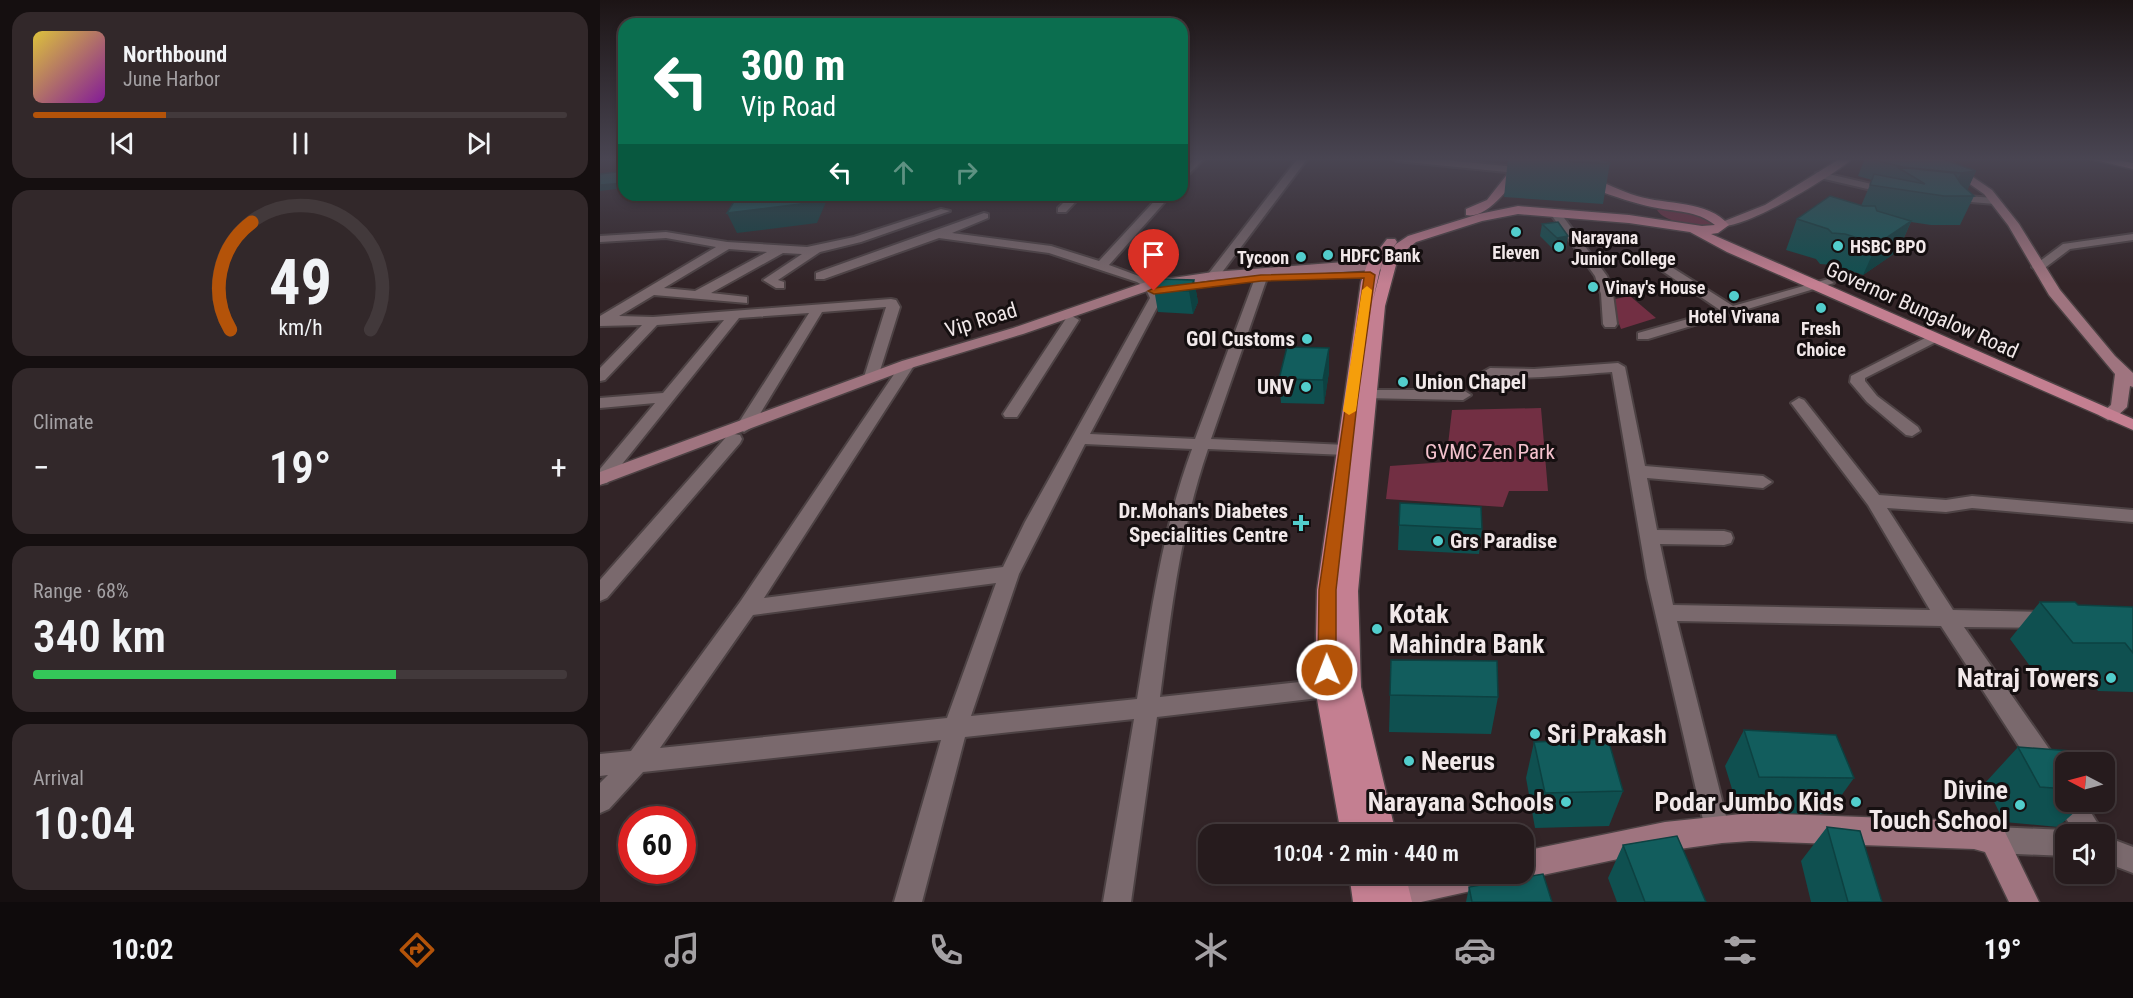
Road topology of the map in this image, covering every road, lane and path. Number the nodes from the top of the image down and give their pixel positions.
1 (1271, 200) edge
2 (1640, 200) edge
3 (1763, 200) edge
4 (1780, 200) edge
5 (1983, 200) edge
6 (1071, 201) edge
7 (1161, 201) edge
8 (1995, 201) joint
9 (1491, 202) joint
10 (1062, 210) dead end
11 (1518, 210) junction
12 (945, 211) dead end
13 (1555, 213) junction
14 (1710, 215) junction
15 (984, 216) dead end
16 (1723, 225) junction
17 (1695, 230) junction
18 (938, 234) junction
19 (2133, 237) edge
20 (600, 239) edge
21 (617, 239) junction
22 (726, 245) junction
23 (600, 249) edge
24 (779, 250) junction
25 (819, 250) junction
26 (1101, 266) junction
27 (1665, 267) dead end
28 (2038, 267) junction
29 (1380, 270) junction
30 (820, 276) dead end
31 (1212, 276) junction
32 (1261, 278) junction
33 (780, 285) dead end
34 (1823, 285) junction
35 (1152, 288) junction
36 (652, 291) junction
37 (696, 296) junction
38 (739, 307) junction
39 (819, 307) junction
40 (1731, 311) junction
41 (1072, 320) junction
42 (602, 321) edge
43 (653, 321) junction
44 (1610, 324) dead end
45 (1643, 336) dead end
46 (1933, 338) junction
47 (905, 370) junction
48 (1490, 372) dead end
49 (600, 377) edge
50 (871, 377) junction
51 (2128, 378) edge
52 (1368, 395) junction
53 (1463, 395) dead end
54 (668, 397) junction
55 (600, 403) edge
56 (1799, 403) dead end
57 (2120, 411) edge
58 (1011, 414) dead end
59 (2133, 425) edge
60 (1912, 431) dead end
61 (739, 433) junction
62 (1081, 440) junction
63 (1202, 444) junction
64 (1346, 450) junction
65 (1636, 471) junction
66 (600, 482) edge
67 (1763, 482) dead end
68 (1874, 501) junction
69 (2133, 516) edge
70 (1649, 537) junction
71 (1724, 538) dead end
72 (1009, 574) junction
73 (600, 593) edge
74 (747, 608) junction
75 (1665, 613) junction
76 (1948, 620) junction
77 (2066, 621) edge
78 (1338, 688) junction
79 (1145, 709) junction
80 (956, 726) junction
81 (638, 760) junction
82 (600, 765) edge
83 (2055, 779) edge
84 (600, 801) edge
85 (1354, 824) edge
86 (1379, 824) edge
87 (1716, 828) junction
88 (1994, 840) junction
89 (2055, 843) edge
90 (2115, 853) edge
91 (2133, 860) edge
92 (1534, 863) edge
93 (1433, 884) edge
94 (1388, 893) edge
95 (908, 902) edge
96 (1117, 902) edge
97 (2024, 902) edge

1 - 31 street
2 - 14 main road
3 - 14 street
4 - 16 street
5 - 8 street
6 - 10 street
7 - 26 street
8 - 28 street
9 - 11 main road
9 - 29 main road
11 - 13 main road
11 - 29 main road
12 - 25 street
13 - 17 main road
13 - 44 street
14 - 16 main road
15 - 18 street
16 - 17 main road
16 - 34 main road
17 - 34 main road, Governor Bungalow Road
18 - 26 street
18 - 30 street
19 - 28 street
20 - 21 street
21 - 22 street
21 - 23 street
22 - 24 street
22 - 36 street
24 - 25 street
24 - 37 street
25 - 33 street
26 - 35 street
27 - 40 street
28 - 51 street
29 - 31 street, Vip Road
29 - 32 street, Vip Road
29 - 52 main road
29 - 64 main road
31 - 35 street, Vip Road
32 - 35 street, Vip Road
32 - 63 street
34 - 40 street
34 - 46 main road, Governor Bungalow Road
34 - 57 main road
35 - 41 street, Vip Road
35 - 47 street, Vip Road
35 - 62 street
36 - 37 street
36 - 42 street
37 - 38 street
38 - 39 street
38 - 43 street
38 - 54 street
39 - 50 street
39 - 61 street
40 - 45 street
41 - 47 street, Vip Road
41 - 58 street
42 - 43 street
43 - 49 street
46 - 57 main road, Governor Bungalow Road
46 - 60 street
47 - 50 street, Vip Road
47 - 61 street, Vip Road
47 - 74 street
48 - 65 street
50 - 61 street, Vip Road
51 - 57 street
52 - 53 street
52 - 78 main road
54 - 55 street
54 - 66 street
56 - 68 street
57 - 59 main road, Governor Bungalow Road
61 - 66 street, Vip Road
61 - 73 street
62 - 63 street
62 - 72 street
63 - 64 street
63 - 79 street
64 - 78 main road
65 - 67 street
65 - 70 street
68 - 69 street
68 - 76 street
70 - 71 street
70 - 75 street
72 - 74 street
72 - 80 street
74 - 81 street
75 - 76 street
75 - 87 street
76 - 77 street
76 - 83 street
78 - 79 street
78 - 85 main road
78 - 86 main road
79 - 80 street
79 - 96 street
80 - 81 street
80 - 95 street
81 - 82 street
81 - 84 street
87 - 88 street
87 - 92 street
88 - 89 street
88 - 97 street
90 - 91 street
93 - 94 street

